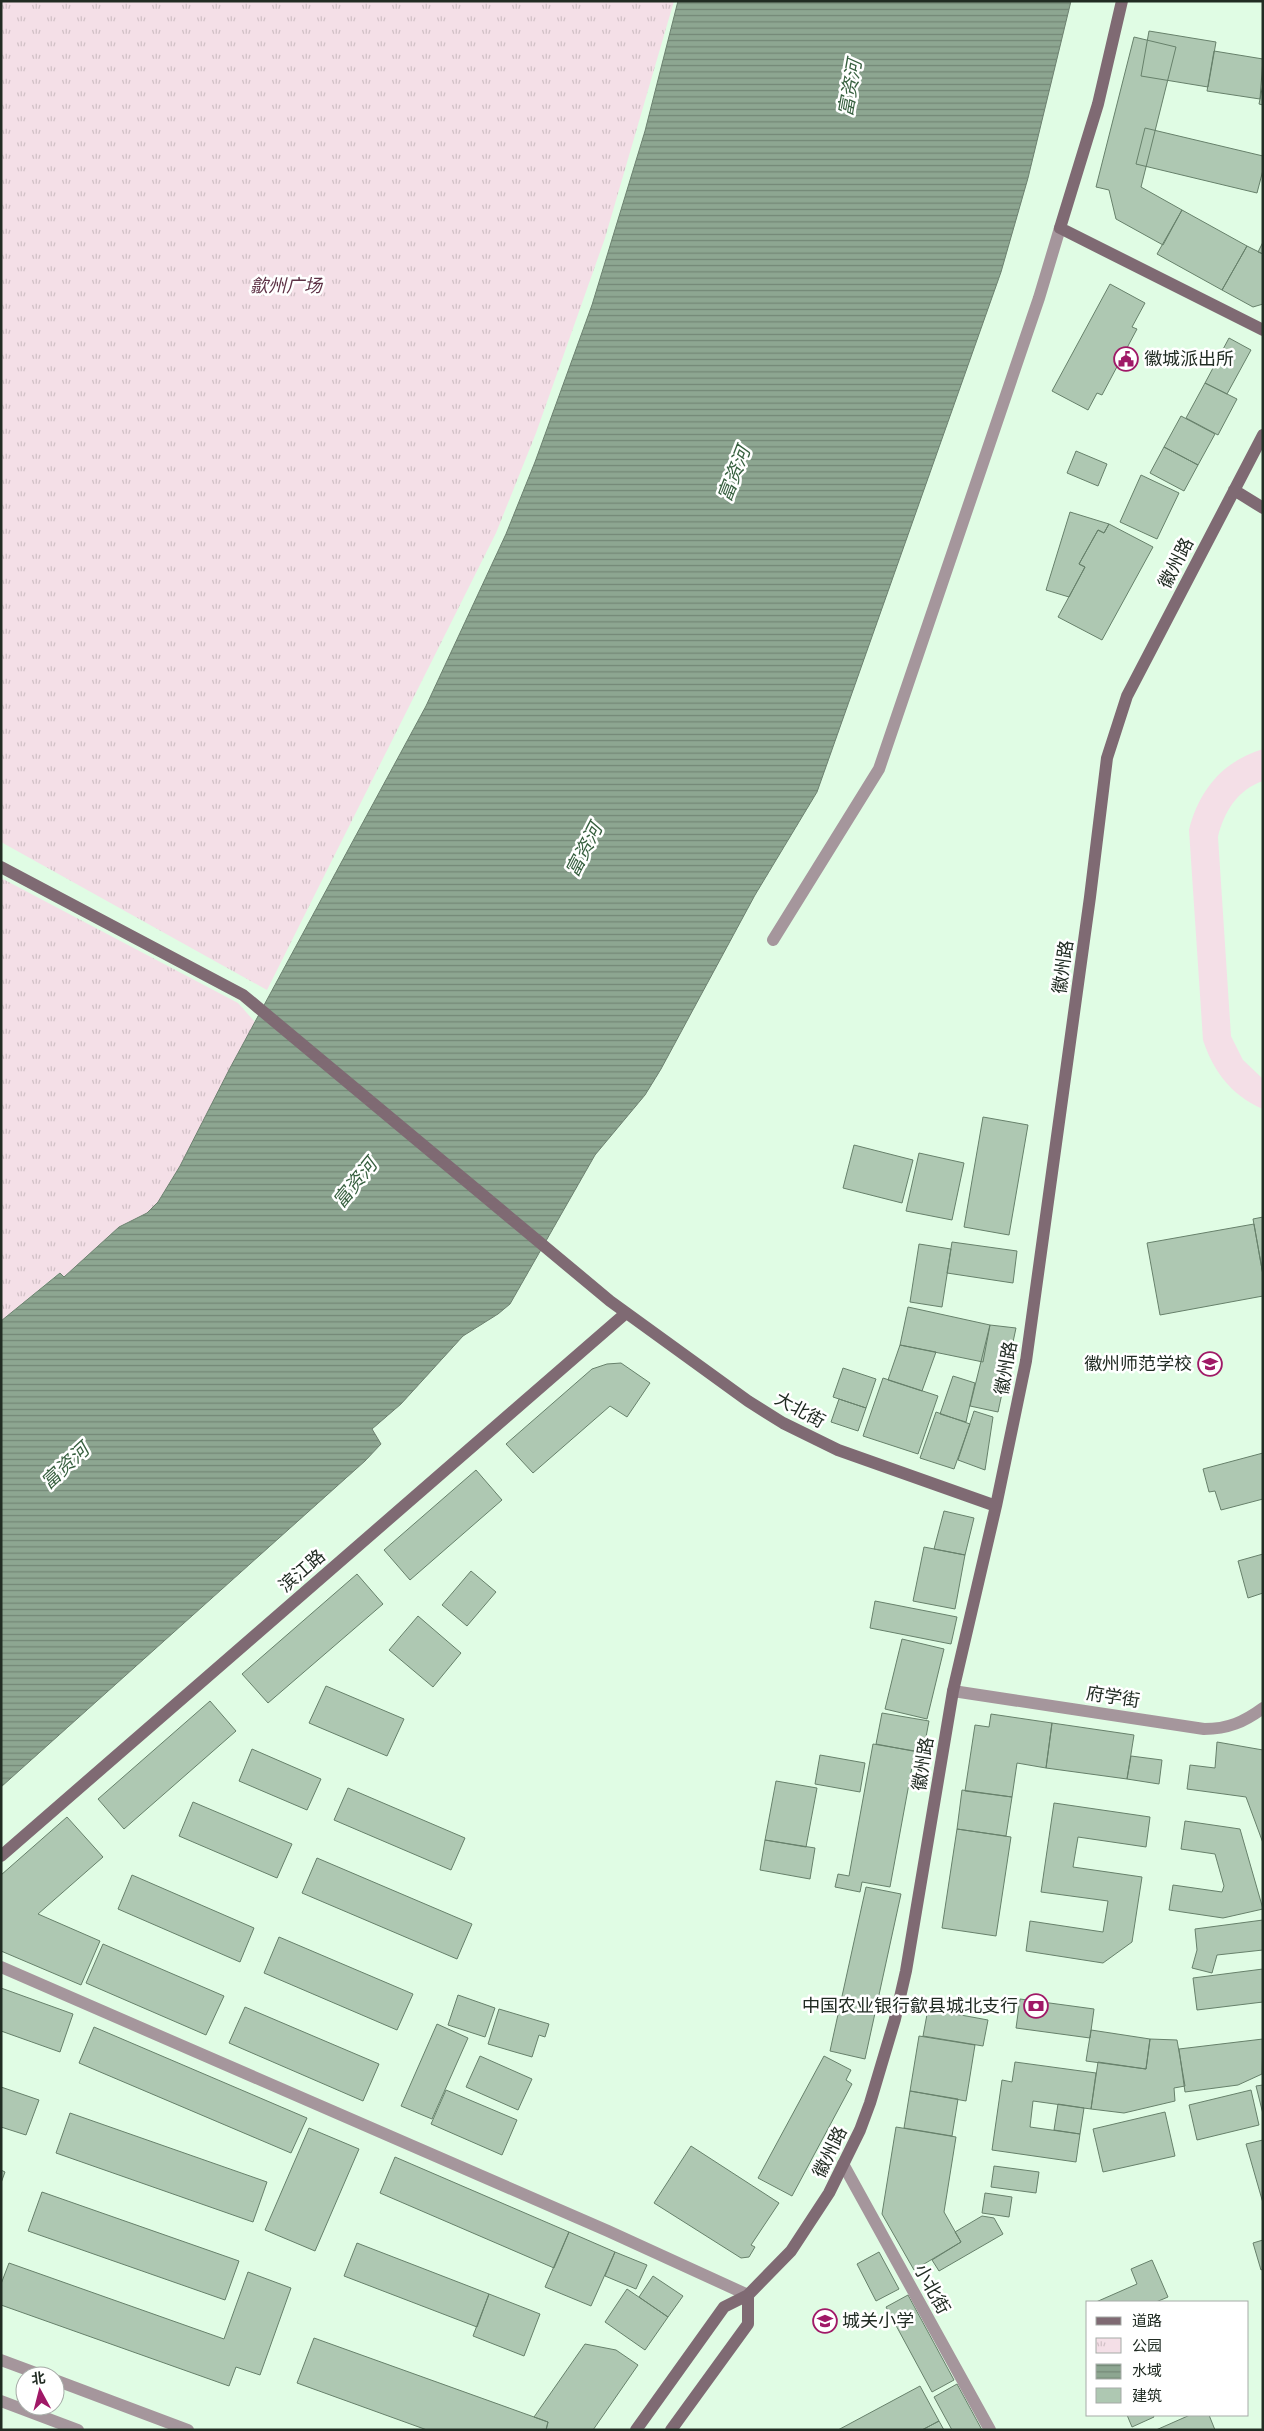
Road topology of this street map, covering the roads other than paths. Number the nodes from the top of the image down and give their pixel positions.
1 (1122, 1) edge
2 (1060, 228) junction
3 (1263, 330) edge
4 (1263, 435) edge
5 (1234, 490) junction
6 (1263, 508) edge
7 (1, 866) edge
8 (773, 940) dead end
9 (626, 1312) junction
10 (996, 1506) junction
11 (953, 1690) junction
12 (1263, 1708) edge
13 (1, 1856) edge
14 (1, 1967) edge
15 (844, 2164) junction
16 (748, 2295) junction
17 (1, 2360) edge
18 (17, 2366) edge
19 (65, 2384) edge
20 (1, 2401) edge
21 (78, 2430) edge
22 (188, 2430) edge
23 (636, 2430) edge
24 (672, 2430) edge
25 (990, 2430) edge

1 - 2 street
2 - 3 street
2 - 8 street
4 - 5 street, 徽州路
5 - 6 street
5 - 10 street, 徽州路
7 - 9 street, 大北街
9 - 10 street, 大北街
9 - 13 street, 滨江路
10 - 11 street, 徽州路
11 - 12 street, 府学街
11 - 15 street, 徽州路
14 - 16 street
15 - 16 street, 徽州路
15 - 25 street, 小北街
16 - 23 street, 徽州路
16 - 24 street
17 - 18 street
19 - 22 street
20 - 21 street

